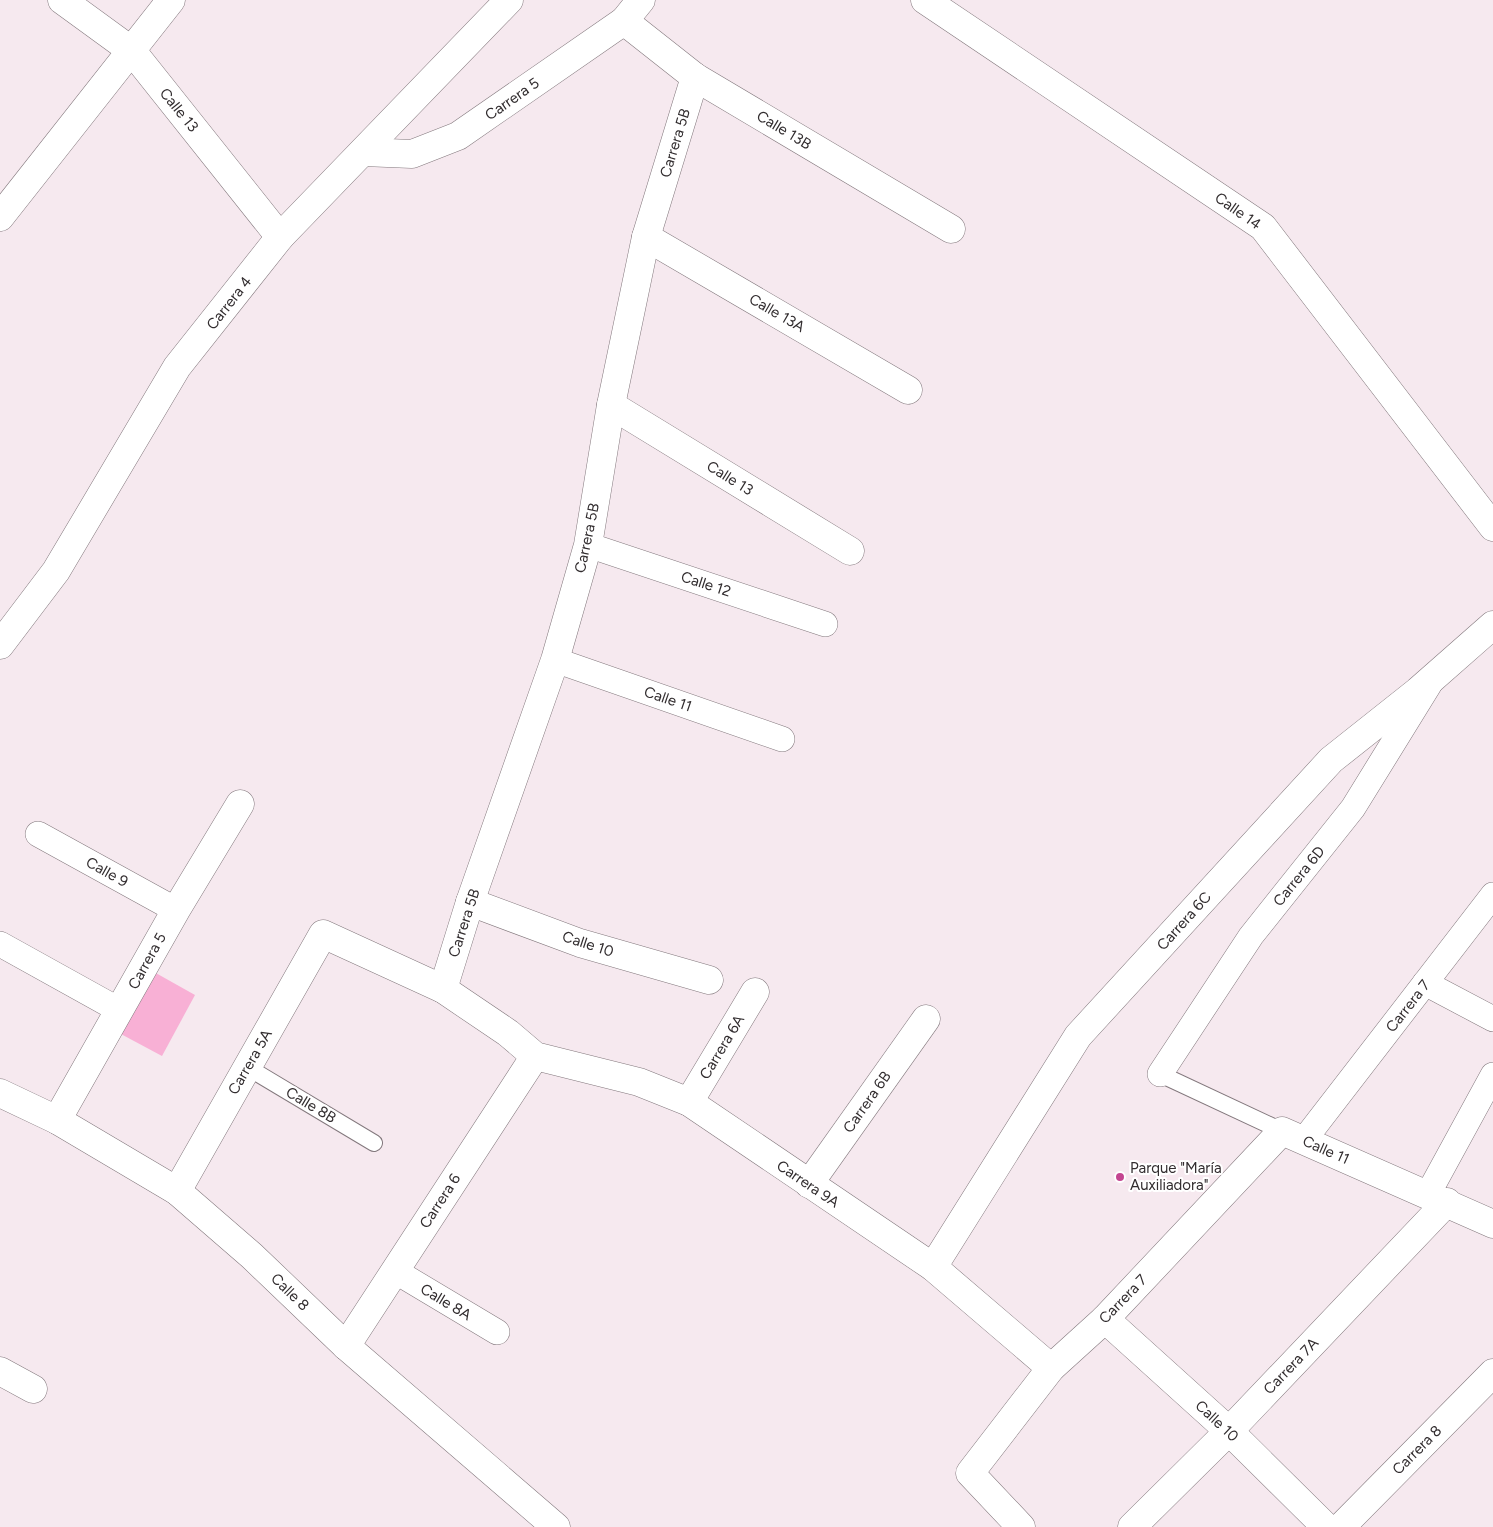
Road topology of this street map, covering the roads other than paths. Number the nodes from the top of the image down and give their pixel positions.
1 (62, 0) edge
2 (171, 0) edge
3 (509, 0) edge
4 (641, 0) edge
5 (925, 0) edge
6 (624, 21) junction
7 (132, 51) junction
8 (695, 77) junction
9 (362, 152) junction
10 (0, 217) edge
11 (951, 230) dead end
12 (280, 237) junction
13 (646, 237) junction
14 (908, 390) dead end
15 (611, 405) junction
16 (1493, 526) edge
17 (588, 545) junction
18 (850, 551) dead end
19 (825, 624) dead end
20 (1493, 625) edge
21 (0, 645) edge
22 (555, 660) junction
23 (1434, 676) junction
24 (782, 739) dead end
25 (240, 804) dead end
26 (38, 834) dead end
27 (1493, 895) edge
28 (470, 902) junction
29 (176, 910) junction
30 (0, 944) edge
31 (709, 980) dead end
32 (1425, 983) junction
33 (443, 989) junction
34 (755, 992) dead end
35 (119, 1010) junction
36 (1493, 1018) edge
37 (926, 1019) dead end
38 (535, 1056) junction
39 (248, 1067) junction
40 (1160, 1074) joint
41 (1493, 1075) edge
42 (0, 1093) edge
43 (689, 1102) junction
44 (57, 1120) junction
45 (1293, 1136) junction
46 (374, 1143) dead end
47 (809, 1184) junction
48 (177, 1191) junction
49 (1437, 1198) junction
50 (1493, 1224) edge
51 (933, 1267) junction
52 (394, 1271) junction
53 (1105, 1319) junction
54 (497, 1332) dead end
55 (346, 1346) junction
56 (1051, 1368) junction
57 (0, 1371) edge
58 (1493, 1373) edge
59 (33, 1389) dead end
60 (1229, 1431) junction
61 (556, 1527) edge
62 (1021, 1527) edge
63 (1132, 1527) edge
64 (1326, 1527) edge
65 (1341, 1527) edge

1 - 7 street, Calle 13
2 - 7 street
3 - 9 street, Carrera 4
4 - 6 street, Carrera 5
5 - 16 street, Calle 14
6 - 8 street, Calle 13B
6 - 9 street, Carrera 5
7 - 10 street
7 - 12 street, Calle 13
8 - 11 street, Calle 13B
8 - 13 street, Carrera 5B
9 - 12 street, Carrera 4
12 - 21 street, Carrera 4
13 - 14 street, Calle 13A
13 - 15 street, Carrera 5B
15 - 17 street, Carrera 5B
15 - 18 street, Calle 13
17 - 19 street, Calle 12
17 - 22 street, Carrera 5B
20 - 23 street, Carrera 6C
22 - 24 street, Calle 11
22 - 28 street, Carrera 5B
23 - 40 street, Carrera 6D
23 - 51 street, Carrera 6C
25 - 29 street, Carrera 5
26 - 29 street, Calle 9
27 - 32 street, Carrera 7
28 - 31 street, Calle 10
28 - 33 street, Carrera 5B
29 - 35 street, Carrera 5
30 - 35 street
32 - 36 street
32 - 45 street, Carrera 7
33 - 38 street
33 - 39 street, Carrera 5A
34 - 43 street, Carrera 6A
35 - 44 street, Carrera 5
37 - 47 street, Carrera 6B
38 - 43 street, Carrera 9A
38 - 52 street, Carrera 6
39 - 46 lane, Calle 8B
39 - 48 street, Carrera 5A
40 - 45 lane, Calle 11
41 - 49 street, Carrera 7A
42 - 44 street, Calle 8
43 - 47 street, Carrera 9A
44 - 48 street, Calle 8
45 - 49 street, Calle 11
45 - 53 street, Carrera 7
47 - 51 street, Carrera 9A
48 - 55 street, Calle 8
49 - 50 street, Calle 11
49 - 60 street, Carrera 7A
51 - 56 street, Carrera 9A
52 - 54 street, Calle 8A
52 - 55 street, Carrera 6
53 - 56 street, Carrera 7
53 - 60 street, Calle 10
55 - 61 street, Calle 8
56 - 62 street, Carrera 7
57 - 59 street
58 - 65 street, Carrera 8
60 - 63 street, Carrera 7A
60 - 64 street, Calle 10

